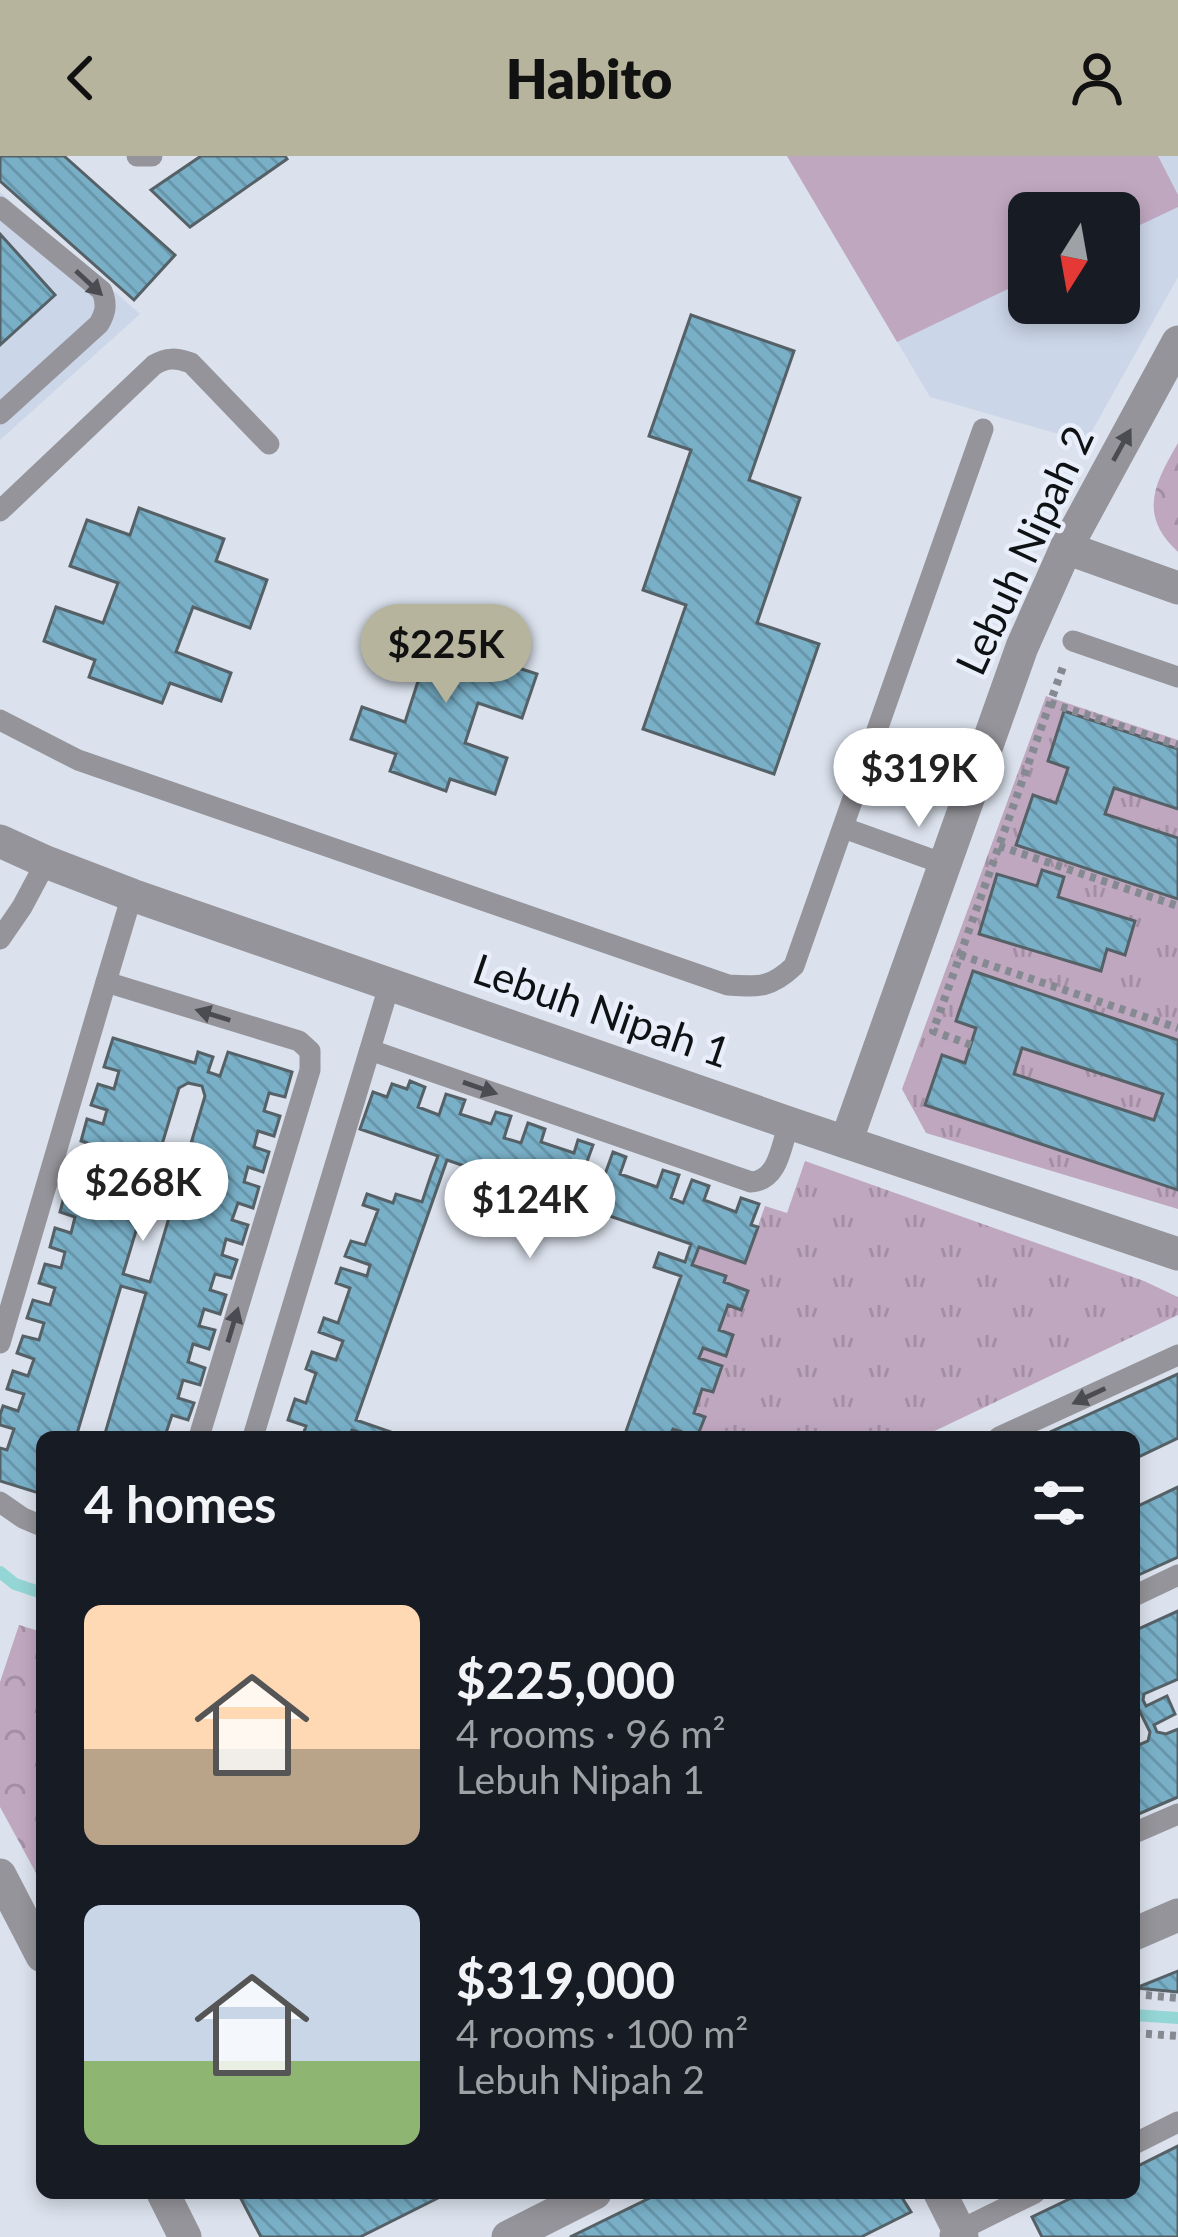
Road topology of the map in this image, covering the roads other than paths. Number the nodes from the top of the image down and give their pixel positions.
1 (137, 156) edge
2 (152, 156) edge
3 (0, 207) edge
4 (1178, 342) edge
5 (0, 414) edge
6 (983, 429) dead end
7 (269, 444) dead end
8 (0, 511) edge
9 (1066, 548) junction
10 (1178, 588) edge
11 (1073, 640) road end
12 (1178, 677) edge
13 (0, 720) edge
14 (844, 828) junction
15 (0, 841) edge
16 (46, 862) junction
17 (944, 865) junction
18 (132, 895) junction
19 (0, 939) edge
20 (106, 982) junction
21 (390, 983) junction
22 (370, 1050) junction
23 (789, 1123) junction
24 (846, 1142) junction
25 (1178, 1254) edge
26 (0, 1343) edge
27 (1178, 1355) edge
28 (201, 1431) edge
29 (255, 1431) edge
30 (1012, 1431) edge
31 (0, 1502) edge
32 (36, 1524) edge
33 (1178, 1575) edge
34 (1140, 1593) edge
35 (1178, 1814) edge
36 (1140, 1830) edge
37 (0, 1875) edge
38 (1178, 1915) edge
39 (1140, 1931) edge
40 (36, 1944) edge
41 (1178, 2122) edge
42 (1140, 2141) edge
43 (168, 2199) edge
44 (583, 2199) edge
45 (942, 2199) edge
46 (1024, 2199) edge
47 (956, 2235) edge
48 (185, 2237) edge
49 (508, 2237) edge

1 - 2 lane
3 -> 5 lane
9 -> 4 street, Lebuh Nipah 2
6 - 14 lane
7 - 8 lane
9 - 10 street
9 - 17 street, Lebuh Nipah 2
11 - 12 lane
13 - 14 lane
14 - 17 lane
15 - 16 street, Lebuh Nipah 1
16 - 18 street, Lebuh Nipah 1
16 - 19 lane
17 - 24 street, Lebuh Nipah 2
18 - 20 lane
18 - 21 street, Lebuh Nipah 1
20 - 26 lane
28 -> 20 lane
21 - 22 lane
21 - 23 street, Lebuh Nipah 1
22 -> 23 lane
22 - 29 lane
23 - 24 street, Lebuh Nipah 1
24 - 25 street, Lebuh Nipah 1
27 -> 30 lane
31 - 32 lane
33 - 34 lane
35 - 36 lane
37 - 40 street
38 - 39 street
41 - 42 lane
43 - 48 street
44 - 49 street
45 - 47 street
46 - 47 lane

